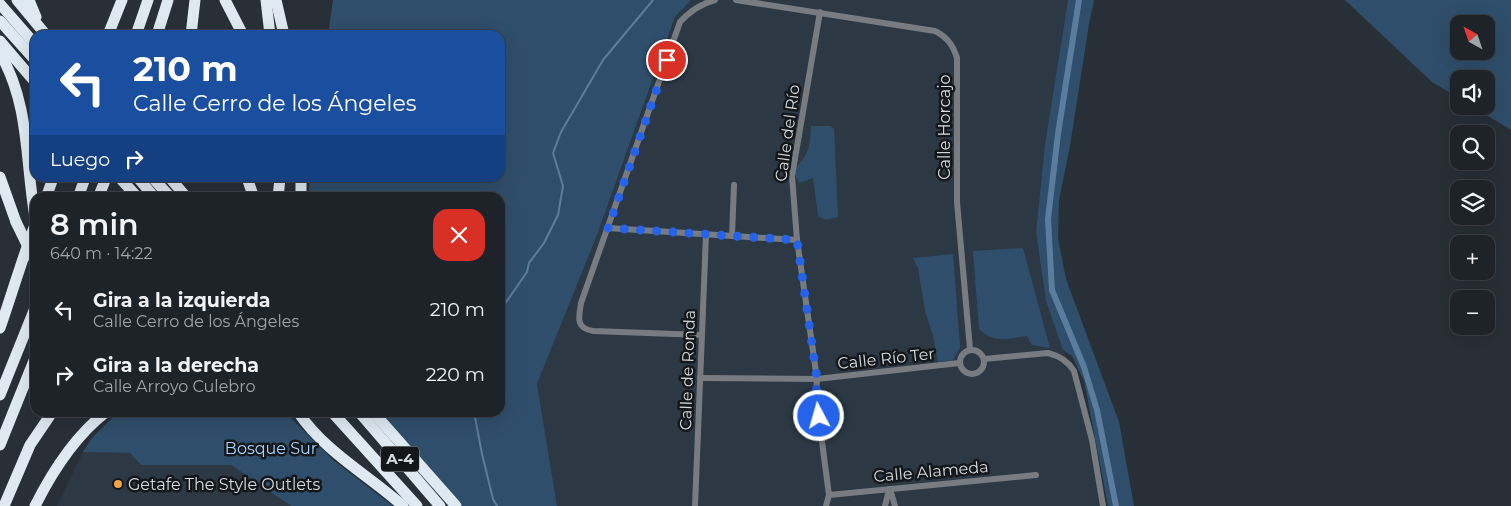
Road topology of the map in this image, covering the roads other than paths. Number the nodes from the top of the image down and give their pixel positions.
1 (17, 0) edge
2 (30, 0) edge
3 (117, 0) edge
4 (122, 0) edge
5 (148, 0) edge
6 (168, 0) edge
7 (195, 0) edge
8 (225, 0) edge
9 (266, 0) edge
10 (276, 0) edge
11 (715, 0) edge
12 (736, 0) edge
13 (0, 4) edge
14 (820, 12) junction
15 (0, 21) edge
16 (43, 30) edge
17 (44, 30) edge
18 (108, 30) edge
19 (109, 30) edge
20 (138, 30) edge
21 (159, 30) edge
22 (192, 30) edge
23 (241, 30) edge
24 (269, 30) edge
25 (283, 30) edge
26 (30, 38) edge
27 (0, 41) edge
28 (0, 53) edge
29 (30, 54) edge
30 (30, 76) edge
31 (0, 177) edge
32 (30, 181) edge
33 (124, 182) edge
34 (141, 182) edge
35 (156, 182) edge
36 (173, 182) edge
37 (734, 185) dead end
38 (133, 192) edge
39 (150, 192) edge
40 (165, 192) edge
41 (182, 192) edge
42 (608, 228) junction
43 (706, 235) junction
44 (732, 236) junction
45 (30, 238) edge
46 (797, 240) junction
47 (30, 251) edge
48 (30, 320) edge
49 (0, 328) edge
50 (702, 335) junction
51 (970, 349) junction
52 (984, 359) junction
53 (959, 363) junction
54 (30, 370) edge
55 (700, 378) junction
56 (817, 379) junction
57 (0, 395) edge
58 (48, 417) edge
59 (49, 417) edge
60 (100, 417) edge
61 (101, 417) edge
62 (302, 417) edge
63 (336, 417) edge
64 (348, 417) edge
65 (363, 417) edge
66 (377, 417) edge
67 (0, 445) edge
68 (1036, 475) dead end
69 (890, 489) junction
70 (0, 494) edge
71 (829, 495) junction
72 (4, 506) edge
73 (35, 506) edge
74 (43, 506) edge
75 (403, 506) edge
76 (416, 506) edge
77 (425, 506) edge
78 (440, 506) edge
79 (456, 506) edge
80 (695, 506) edge
81 (826, 506) edge
82 (885, 506) edge
83 (895, 506) edge
84 (1103, 506) edge

1 - 16 highway
2 - 17 highway
3 - 18 highway
4 - 19 highway
5 - 20 highway
6 - 21 highway
7 - 22 highway
8 - 23 highway
9 - 24 highway
10 - 25 highway
11 - 42 street
12 - 14 street, Calle Horcajo
13 - 26 highway
14 - 46 street, Calle del Río
14 - 51 street, Calle Horcajo
15 - 29 highway
27 - 30 highway
28 - 32 highway
31 - 47 highway, bridge
33 - 38 highway
34 - 39 highway
35 - 40 highway
36 - 41 highway
37 - 44 street
42 - 43 street
42 - 50 street
43 - 44 street
43 - 50 street, Calle de Ronda
44 - 46 street
45 - 49 highway
46 - 56 street, Calle del Río
48 - 57 highway
50 - 55 street, Calle de Ronda
51 - 52 street
51 - 53 street
52 - 53 street
52 - 84 street
53 - 56 street, Calle Río Ter
54 - 67 highway
55 - 56 street, Calle Río Ter
55 - 80 street, Calle de Ronda
56 - 71 street, Calle del Río
58 - 70 highway
59 - 72 highway
60 - 73 highway
61 - 74 highway
62 - 75 highway
63 - 76 highway
64 - 77 highway, A-4
65 - 78 highway, A-4
66 - 79 highway
68 - 69 street, Calle Alameda
69 - 71 street, Calle Alameda
69 - 82 street
69 - 83 street
71 - 81 street

